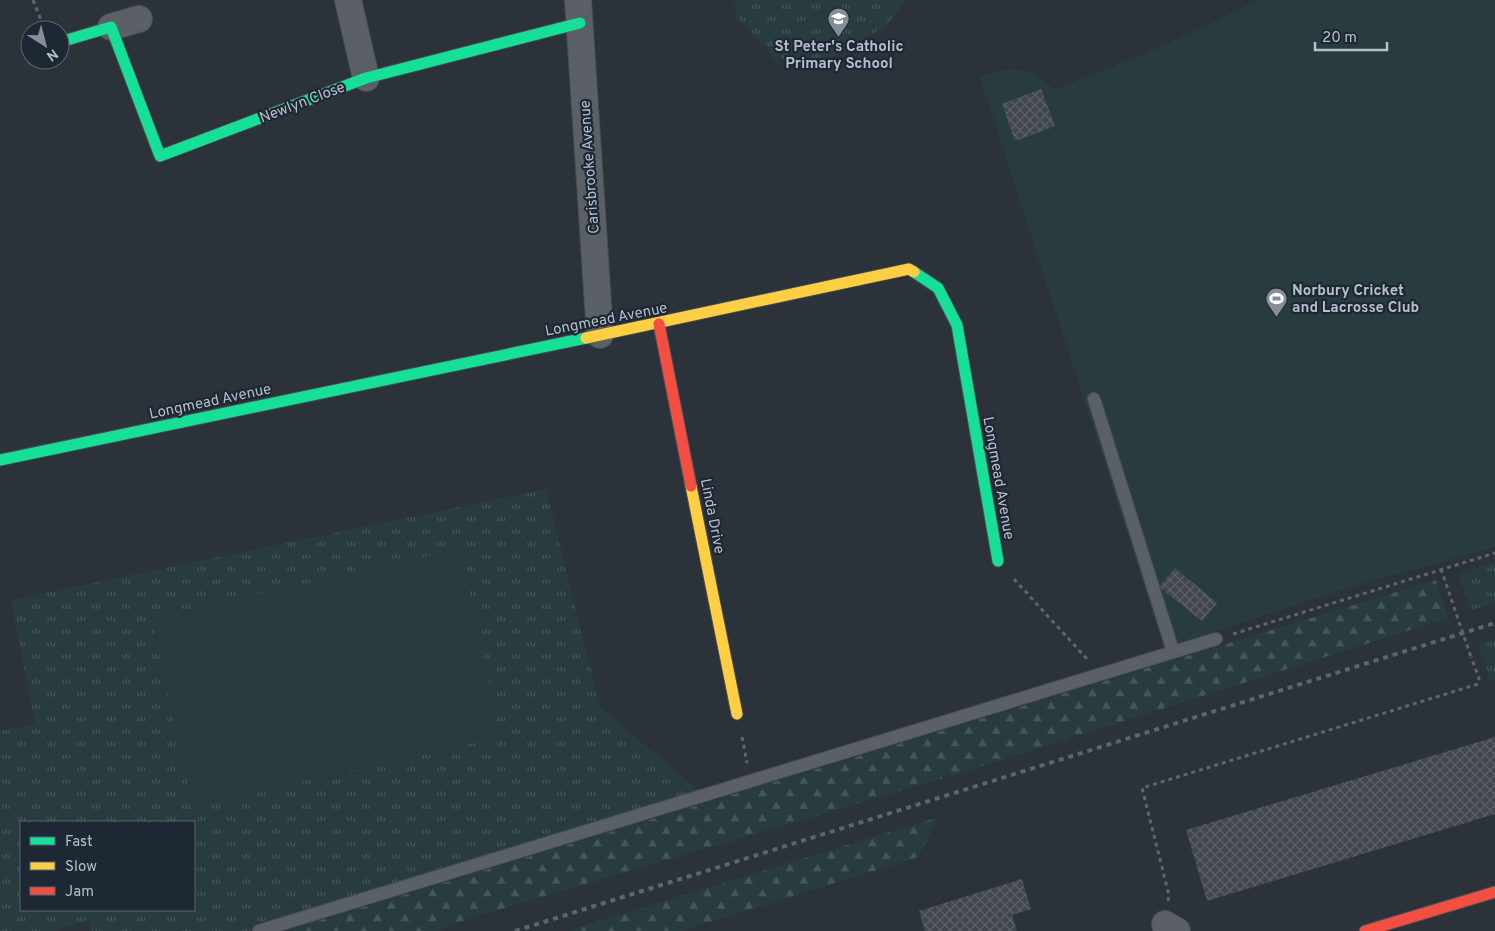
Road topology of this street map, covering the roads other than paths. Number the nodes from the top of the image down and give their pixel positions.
1 (348, 0) edge
2 (579, 12) edge
3 (139, 19) dead end
4 (111, 28) junction
5 (70, 39) edge
6 (366, 78) junction
7 (659, 324) junction
8 (600, 335) junction
9 (1094, 399) dead end
10 (0, 460) edge
11 (998, 561) road end
12 (1216, 639) road end
13 (1173, 651) junction
14 (737, 714) road end
15 (1495, 892) edge
16 (259, 931) edge
17 (1365, 931) edge

1 - 6 street
2 - 6 street, Newlyn Close
2 - 8 street, Carisbrooke Avenue
3 - 4 street
4 - 5 street
4 - 6 street, Newlyn Close
7 - 8 street, Longmead Avenue
7 - 11 street, Longmead Avenue
7 - 14 street, Linda Drive
8 - 10 street, Longmead Avenue
9 - 13 lane
12 - 13 lane
13 - 16 lane
15 - 17 street

